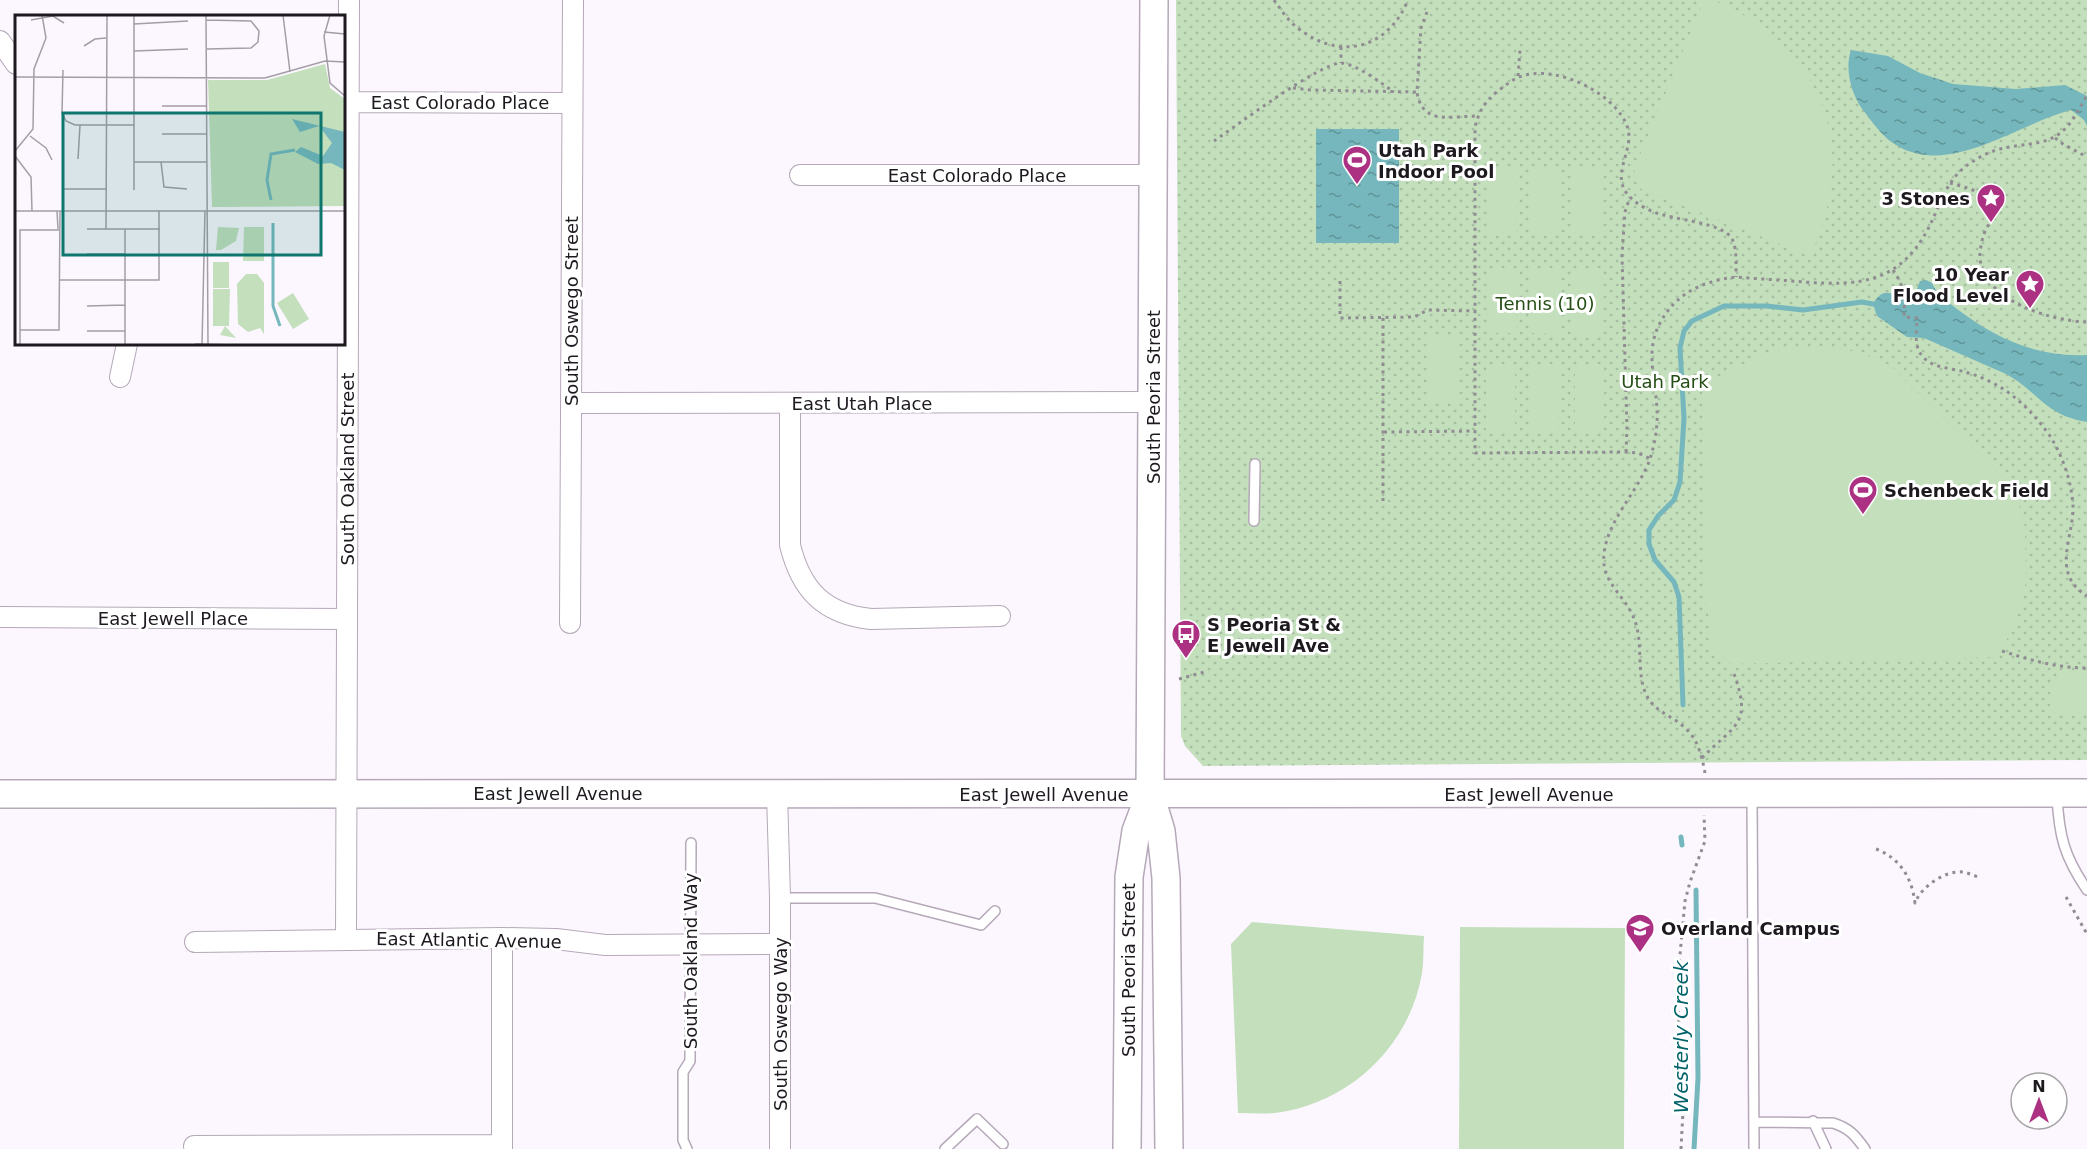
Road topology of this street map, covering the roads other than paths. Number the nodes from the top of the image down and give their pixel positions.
1 (349, 0) edge
2 (573, 0) edge
3 (1154, 0) edge
4 (0, 41) edge
5 (15, 63) edge
6 (346, 102) edge
7 (572, 103) junction
8 (800, 175) dead end
9 (1154, 175) junction
10 (127, 345) edge
11 (120, 377) dead end
12 (1153, 402) junction
13 (571, 403) junction
14 (790, 403) junction
15 (1255, 464) dead end
16 (1254, 521) dead end
17 (1000, 616) dead end
18 (0, 617) edge
19 (346, 618) junction
20 (570, 623) dead end
21 (777, 793) junction
22 (2057, 793) junction
23 (2087, 793) edge
24 (0, 794) edge
25 (345, 794) junction
26 (1150, 794) junction
27 (1752, 794) junction
28 (691, 843) dead end
29 (2087, 890) edge
30 (780, 898) junction
31 (995, 911) dead end
32 (502, 938) junction
33 (345, 939) junction
34 (195, 942) dead end
35 (780, 944) junction
36 (689, 945) junction
37 (1813, 1121) junction
38 (1754, 1122) junction
39 (1003, 1144) dead end
40 (194, 1146) dead end
41 (502, 1147) edge
42 (687, 1149) edge
43 (780, 1149) edge
44 (945, 1149) edge
45 (1127, 1149) edge
46 (1169, 1149) edge
47 (1754, 1149) edge
48 (1826, 1149) edge
49 (1865, 1149) edge

1 - 6 street, South Oakland Street
2 - 7 street, South Oswego Street
3 - 9 street, South Peoria Street
4 - 5 street
6 - 7 street, East Colorado Place
6 - 19 street, South Oakland Street
7 - 13 street, South Oswego Street
8 - 9 street, East Colorado Place
9 - 12 street, South Peoria Street
10 - 11 street
12 - 14 street, East Utah Place
12 - 26 street, South Peoria Street
13 - 14 street, East Utah Place
13 - 20 street, South Oswego Street
14 - 17 street
15 - 16 lane
18 - 19 street, East Jewell Place
19 - 25 street, South Oakland Street
21 - 25 street, East Jewell Avenue
21 - 26 street, East Jewell Avenue
21 - 30 street, South Oswego Way
22 - 23 street, East Jewell Avenue
22 - 27 street, East Jewell Avenue
22 - 29 lane
24 - 25 street, East Jewell Avenue
25 - 33 street, South Oakland Street
26 - 27 street, East Jewell Avenue
26 - 45 street, South Peoria Street
26 - 46 street, South Peoria Street
27 - 38 lane
28 - 36 lane, South Oakland Way
30 - 31 lane
30 - 35 street, South Oswego Way
32 - 33 street, East Atlantic Avenue
32 - 36 street, East Atlantic Avenue
32 - 41 street
33 - 34 street, East Atlantic Avenue
35 - 36 street, East Atlantic Avenue
35 - 43 street, South Oswego Way
36 - 42 lane, South Oakland Way
37 - 38 lane
37 - 48 lane
37 - 49 lane
38 - 47 lane
39 - 44 lane
40 - 41 street

